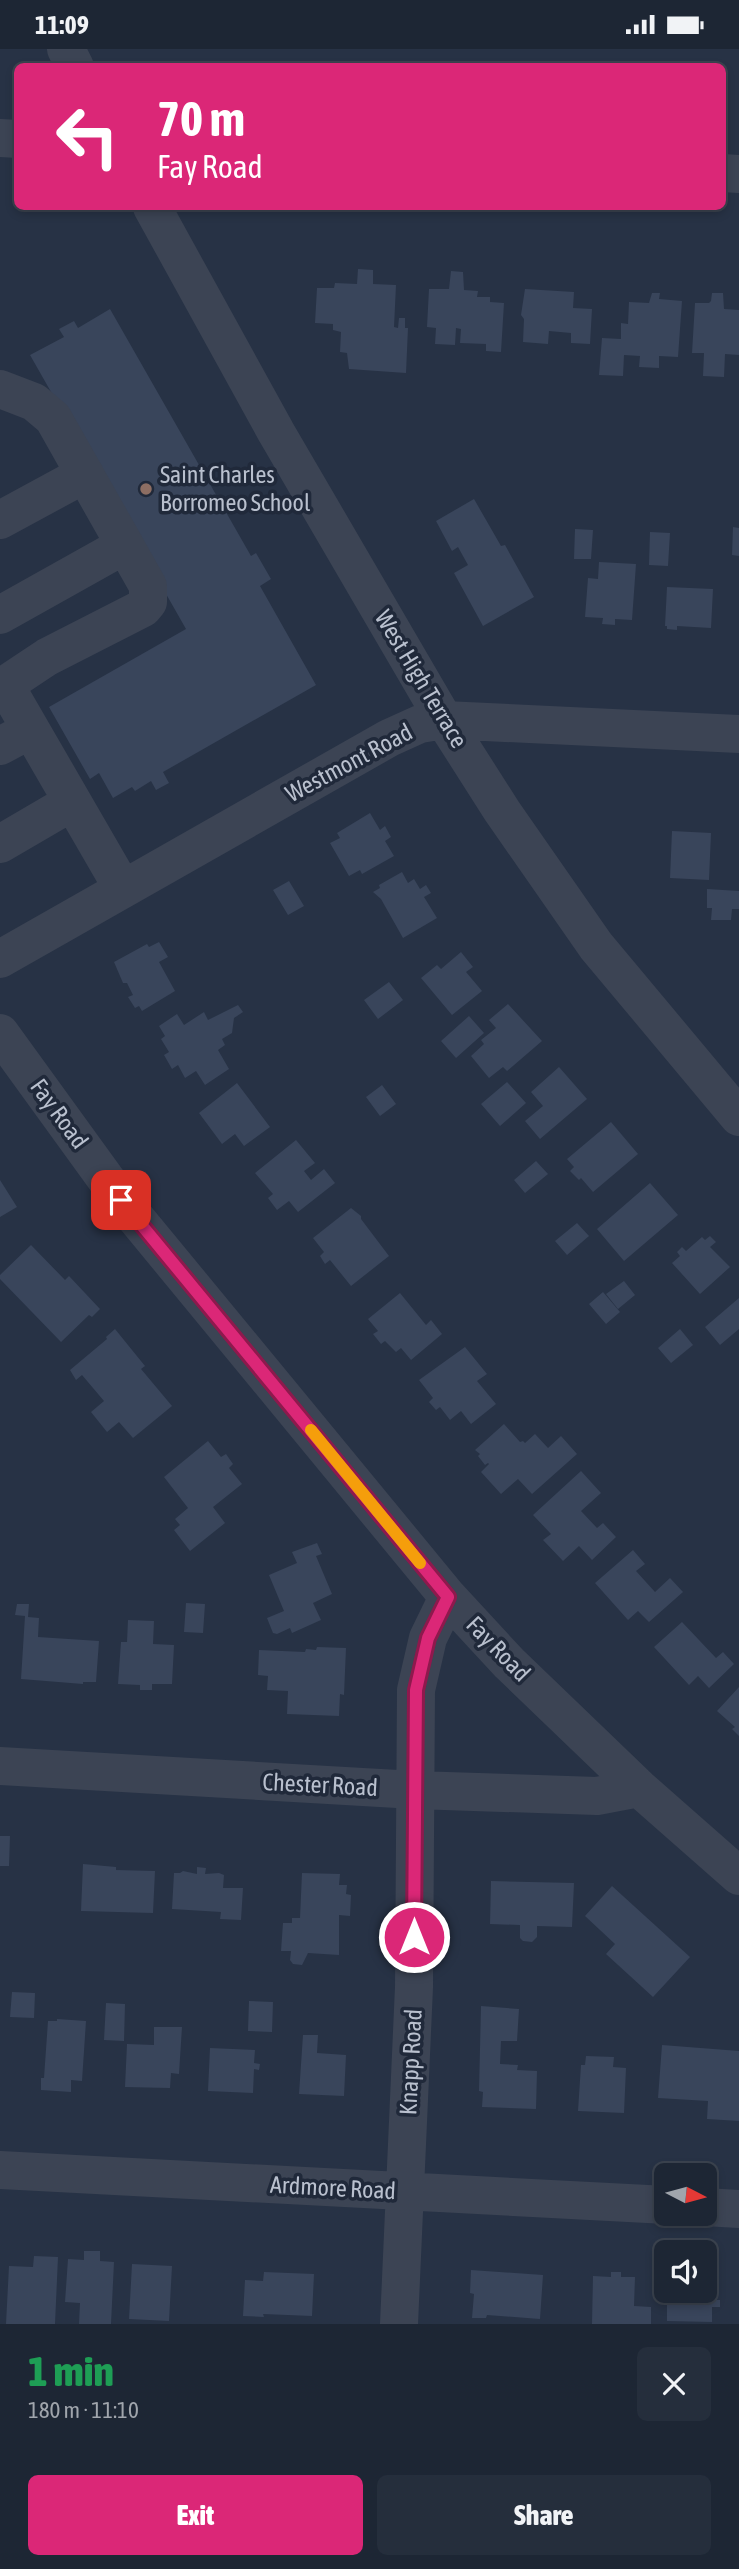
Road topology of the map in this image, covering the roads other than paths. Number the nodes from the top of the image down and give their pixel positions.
1 (154, 210) edge
2 (17, 396) edge
3 (0, 421) edge
4 (85, 474) junction
5 (0, 520) edge
6 (125, 545) junction
7 (0, 615) edge
8 (2, 686) edge
9 (444, 720) junction
10 (739, 734) edge
11 (15, 738) edge
12 (72, 802) junction
13 (0, 844) edge
14 (123, 889) junction
15 (0, 958) edge
16 (0, 1033) edge
17 (739, 1117) edge
18 (448, 1597) junction
19 (0, 1766) edge
20 (639, 1788) junction
21 (415, 1790) junction
22 (739, 1876) edge
23 (0, 2170) edge
24 (405, 2191) junction
25 (654, 2204) edge
26 (718, 2208) edge
27 (739, 2209) edge
28 (399, 2324) edge

1 - 9 street, West High Terrace
2 - 3 street
2 - 4 street
4 - 5 street
4 - 6 street
6 - 7 street
6 - 8 street
8 - 11 street
9 - 10 street, Westmont Road
9 - 14 street, Westmont Road
9 - 17 street, West High Terrace
11 - 12 street
12 - 13 street
12 - 14 street
14 - 15 street, Westmont Road
16 - 18 street, Fay Road
18 - 20 street, Fay Road
18 - 21 street, Knapp Road
19 - 21 street, Chester Road
20 - 21 street, Chester Road
20 - 22 street, Fay Road
21 - 24 street, Knapp Road
23 - 24 street, Ardmore Road
24 - 25 street, Ardmore Road
24 - 28 street, Knapp Road
26 - 27 street

